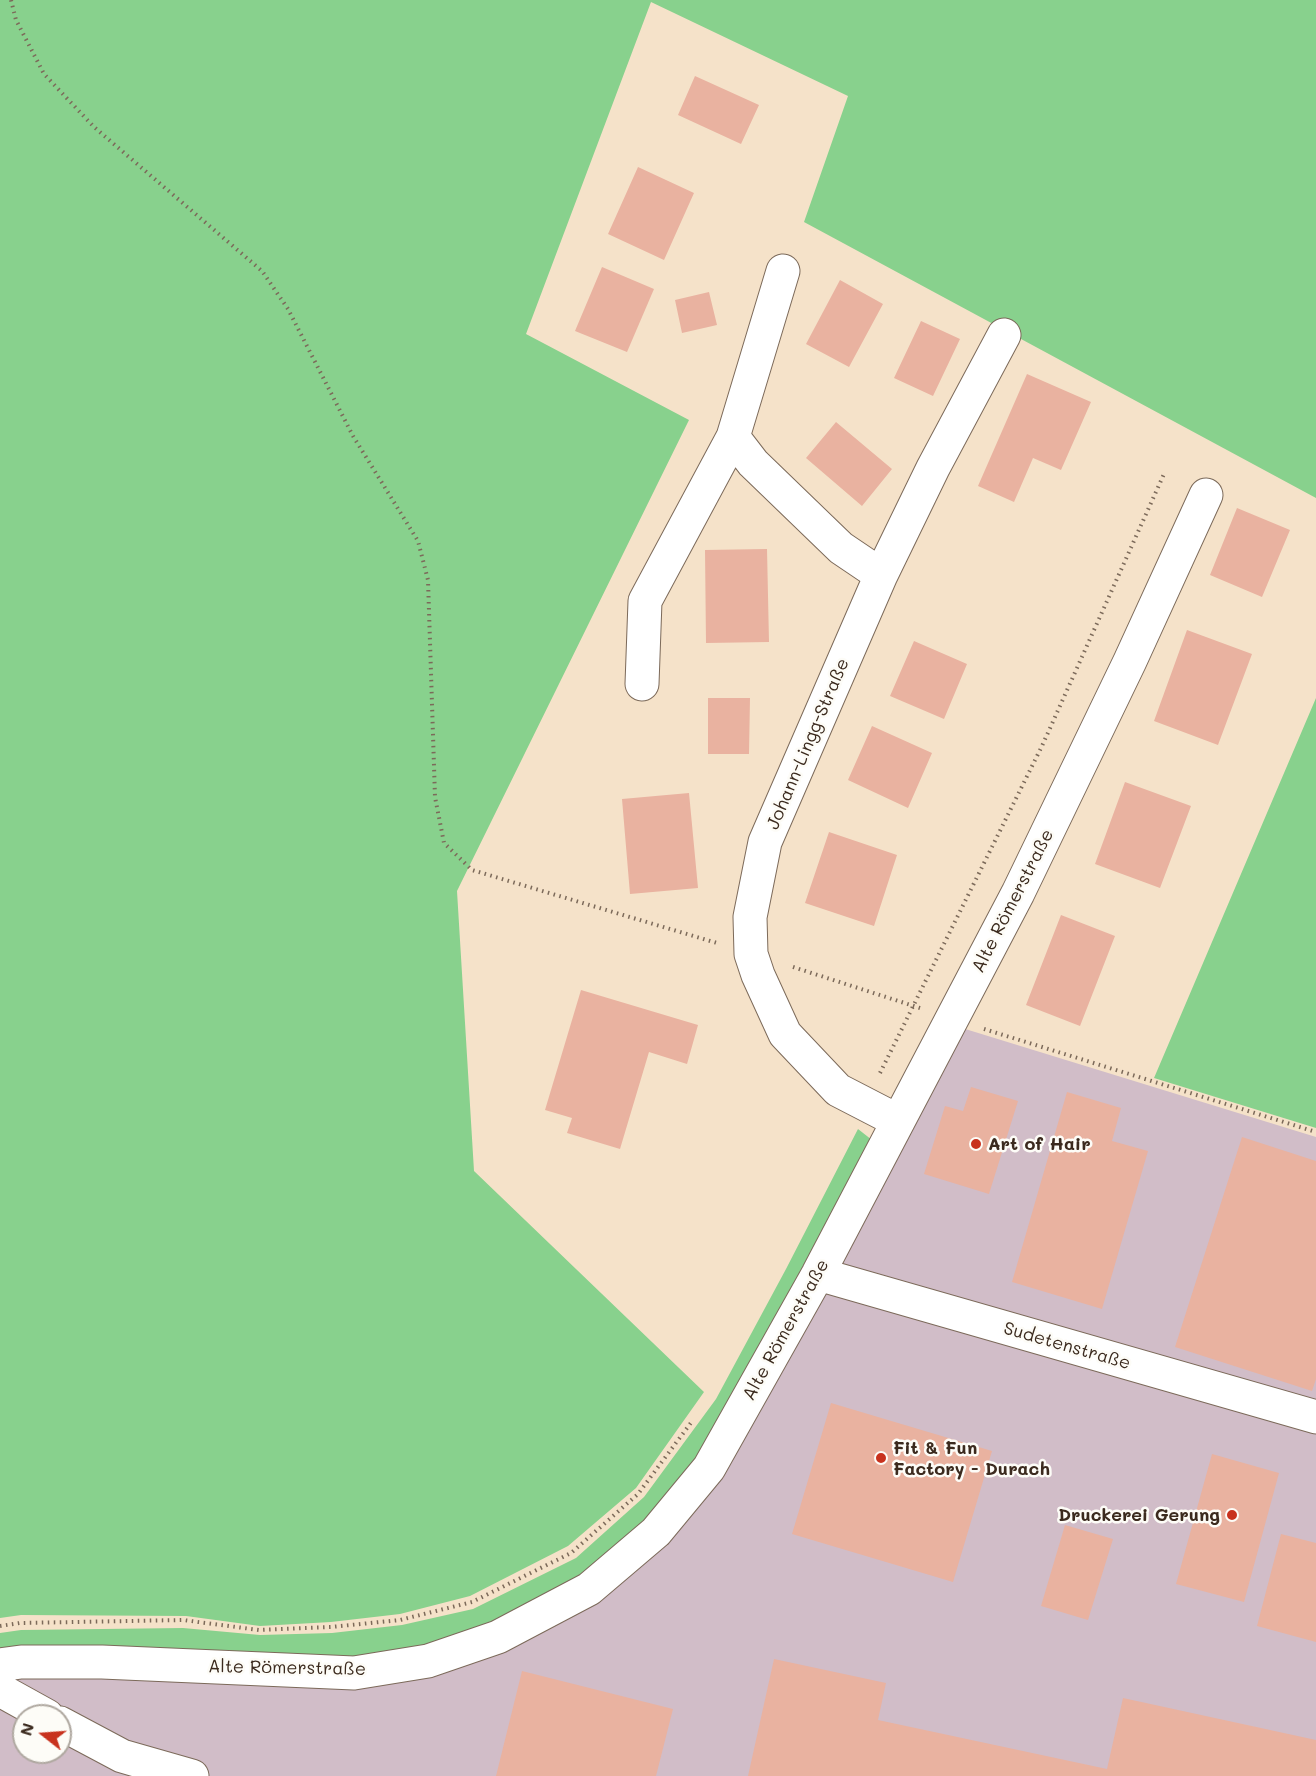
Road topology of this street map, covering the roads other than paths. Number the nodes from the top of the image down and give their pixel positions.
1 (783, 271) dead end
2 (1004, 335) dead end
3 (733, 437) junction
4 (1206, 495) dead end
5 (881, 575) junction
6 (642, 684) dead end
7 (898, 1121) junction
8 (818, 1274) junction
9 (1316, 1417) edge
10 (0, 1665) edge
11 (0, 1690) edge
12 (25, 1704) edge
13 (72, 1729) edge
14 (192, 1776) edge

1 - 3 street
2 - 5 street, Johann-Lingg-Straße
3 - 5 street
3 - 6 street
4 - 7 street, Alte Römerstraße
5 - 7 street, Johann-Lingg-Straße
7 - 8 street, Alte Römerstraße
8 - 9 street, Sudetenstraße
8 - 10 street, Alte Römerstraße
11 - 12 street
13 - 14 street

